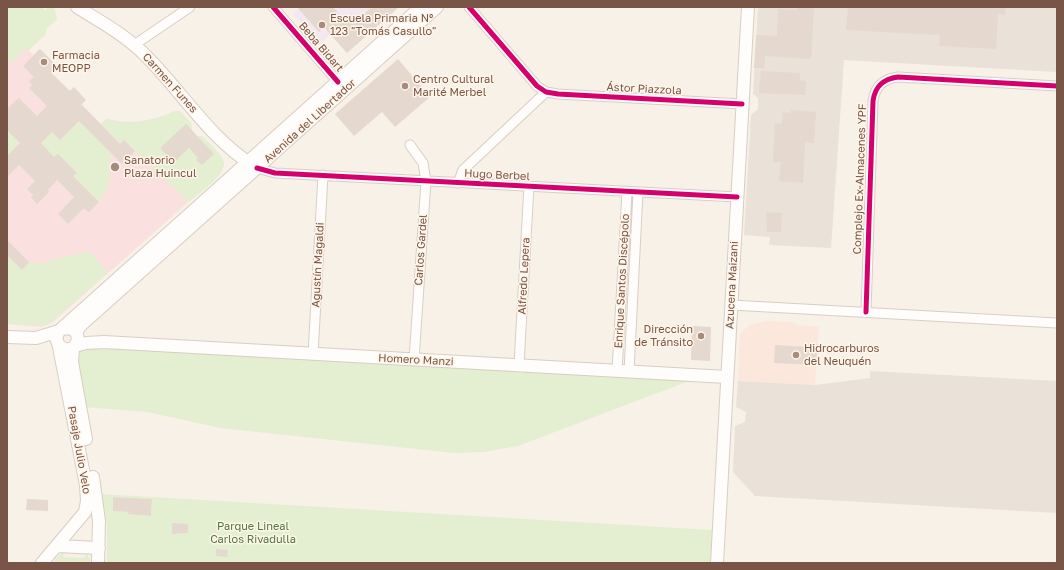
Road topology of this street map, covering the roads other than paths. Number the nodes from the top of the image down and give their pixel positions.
1 (77, 7) edge
2 (273, 7) edge
3 (421, 7) edge
4 (437, 7) edge
5 (469, 7) edge
6 (748, 7) edge
7 (187, 8) edge
8 (134, 44) junction
9 (338, 82) junction
10 (1057, 86) edge
11 (546, 92) junction
12 (742, 104) junction
13 (410, 145) dead end
14 (252, 165) junction
15 (323, 175) junction
16 (426, 181) junction
17 (458, 183) junction
18 (529, 186) junction
19 (627, 192) junction
20 (638, 192) junction
21 (737, 197) junction
22 (731, 305) junction
23 (866, 312) junction
24 (1057, 323) edge
25 (60, 330) junction
26 (76, 333) junction
27 (7, 337) edge
28 (31, 338) junction
29 (104, 342) junction
30 (59, 346) junction
31 (74, 347) junction
32 (313, 354) junction
33 (414, 360) junction
34 (519, 366) junction
35 (623, 371) junction
36 (727, 377) junction
37 (57, 546) junction
38 (99, 548) junction
39 (42, 563) edge
40 (98, 563) edge
41 (717, 563) edge

1 - 8 main road, Carmen Funes
2 - 9 street, Beba Bidart
3 - 9 main road, Avenida del Libertador
4 - 14 main road, Avenida del Libertador
5 - 11 street
6 - 12 main road, Azucena Maizani
7 - 8 street
8 - 14 main road, Carmen Funes
9 - 14 main road, Avenida del Libertador
10 - 23 street, Complejo Ex-Almacenes YPF
11 - 12 street, Ástor Piazzola
11 - 17 street
12 - 21 main road, Azucena Maizani
13 - 16 street, Carlos Gardel
14 - 15 street, Hugo Berbel
14 - 25 main road, Avenida del Libertador
14 - 26 main road, Avenida del Libertador
15 - 16 street, Hugo Berbel
15 - 32 street, Agustín Magaldi
16 - 17 street, Hugo Berbel
16 - 33 street, Carlos Gardel
17 - 18 street, Hugo Berbel
18 - 19 street, Hugo Berbel
18 - 34 street, Alfredo Lepera
19 - 20 street, Hugo Berbel
19 - 35 street, Enrique Santos Discépolo
20 - 21 street, Hugo Berbel
20 - 35 street, Enrique Santos Discépolo
21 - 22 main road, Azucena Maizani
22 - 23 street
22 - 36 main road, Azucena Maizani
23 - 24 street
25 - 26 main road
25 - 28 main road
25 - 30 main road
26 - 29 main road, Homero Manzi
26 - 31 main road
27 - 28 main road
28 - 30 main road
29 - 31 main road, Homero Manzi
29 - 32 main road, Homero Manzi
30 - 31 main road
30 - 37 main road, Pasaje Julio Velo
31 - 38 main road, Pasaje Julio Velo
32 - 33 main road, Homero Manzi
33 - 34 main road, Homero Manzi
34 - 35 main road, Homero Manzi
35 - 36 main road, Homero Manzi
36 - 41 main road, Azucena Maizani
37 - 38 main road
37 - 39 main road, Pasaje Julio Velo
38 - 40 main road, Pasaje Julio Velo

